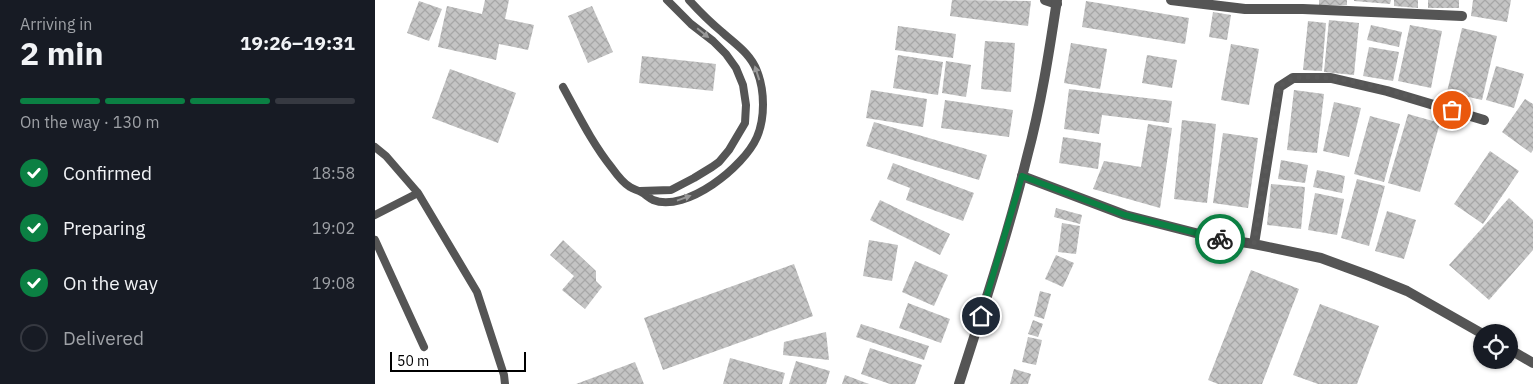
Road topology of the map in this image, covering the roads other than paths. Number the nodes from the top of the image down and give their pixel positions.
1 (667, 0) edge
2 (689, 0) edge
3 (1045, 0) edge
4 (1171, 0) edge
5 (1057, 2) edge
6 (1462, 16) dead end
7 (563, 87) dead end
8 (1484, 120) dead end
9 (375, 147) edge
10 (1022, 176) junction
11 (640, 191) junction
12 (418, 193) junction
13 (375, 215) edge
14 (375, 240) edge
15 (1254, 244) junction
16 (1473, 328) edge
17 (424, 347) dead end
18 (1518, 354) edge
19 (1533, 363) edge
20 (505, 384) edge
21 (959, 384) edge

1 -> 11 lane
11 -> 2 lane
3 - 5 street
4 - 6 street
5 - 10 street
7 - 11 lane
8 - 15 street
9 - 12 lane
10 - 15 street
10 - 21 street
12 - 13 lane
12 - 20 lane
14 - 17 lane
15 - 16 street
18 - 19 street

